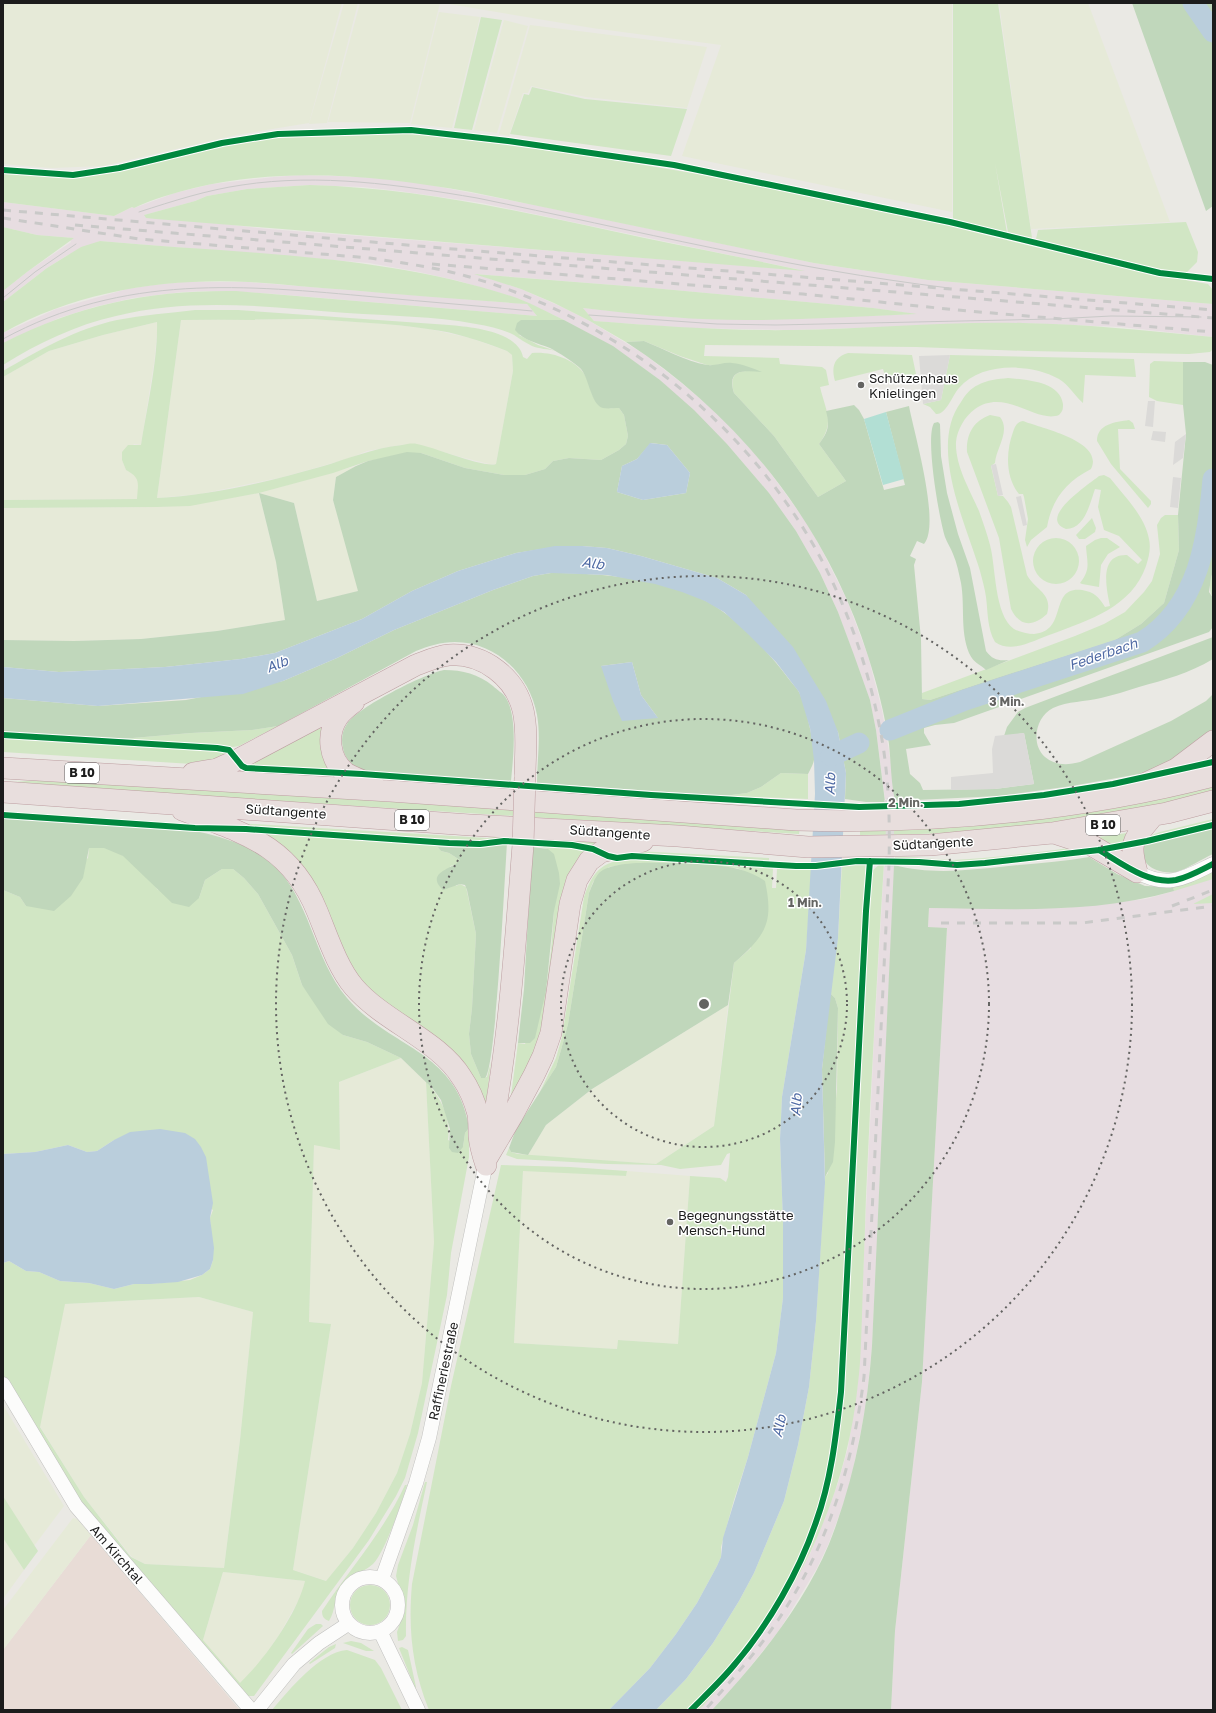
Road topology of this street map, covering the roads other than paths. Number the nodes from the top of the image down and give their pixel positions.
1 (377, 686) junction
2 (1213, 741) edge
3 (3, 768) edge
4 (1213, 776) edge
5 (161, 779) junction
6 (390, 791) junction
7 (3, 792) edge
8 (1100, 801) junction
9 (1213, 801) edge
10 (160, 802) junction
11 (1153, 816) junction
12 (1052, 833) junction
13 (664, 835) junction
14 (1213, 864) edge
15 (1137, 872) junction
16 (486, 1162) junction
17 (3, 1384) edge
18 (382, 1579) junction
19 (348, 1624) junction
20 (380, 1631) junction
21 (251, 1710) edge
22 (257, 1710) edge
23 (418, 1710) edge

1 - 5 highway
1 - 6 highway
1 - 16 highway, bridge
2 - 8 highway
3 - 5 highway, Südtangente / B 10
4 - 8 highway, Südtangente / B 10
5 - 6 highway, Südtangente / B 10
6 - 8 highway, Südtangente / B 10
7 - 10 highway, Südtangente / B 10
9 - 11 highway, Südtangente / B 10
10 - 13 highway, Südtangente / B 10
10 - 16 highway
11 - 12 highway, Südtangente / B 10
11 - 15 highway
12 - 13 highway, Südtangente / B 10
12 - 15 highway
13 - 16 highway
14 - 15 street
16 - 18 street, Raffineriestraße
17 - 21 street, Am Kirchtal
18 - 19 street
18 - 20 street
19 - 20 street
19 - 22 street
20 - 23 street

